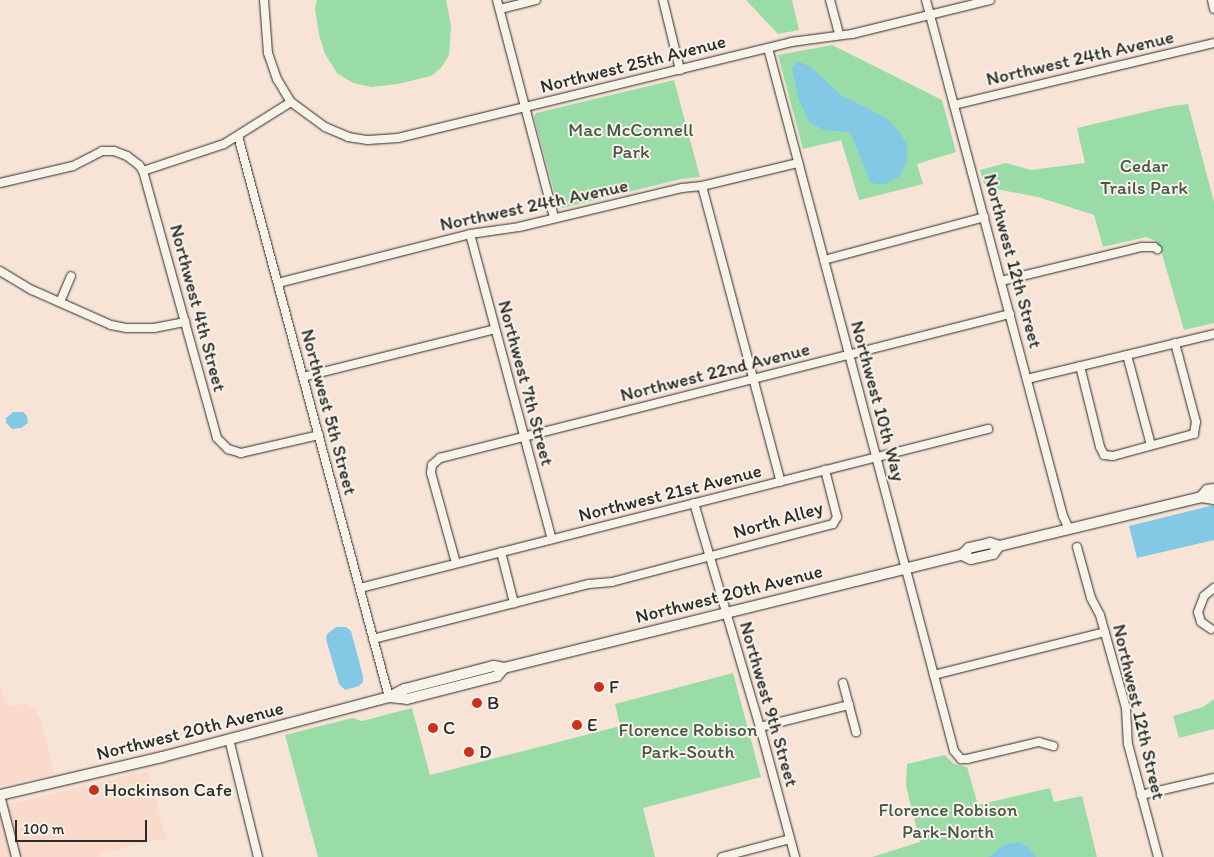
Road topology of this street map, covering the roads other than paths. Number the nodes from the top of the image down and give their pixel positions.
1 (264, 0) edge
2 (497, 0) edge
3 (536, 0) edge
4 (663, 0) edge
5 (830, 0) edge
6 (926, 0) edge
7 (990, 0) edge
8 (1212, 0) edge
9 (1214, 8) edge
10 (500, 9) junction
11 (930, 14) junction
12 (839, 34) junction
13 (1214, 43) edge
14 (768, 48) junction
15 (680, 70) junction
16 (291, 102) junction
17 (954, 105) junction
18 (525, 107) junction
19 (238, 136) junction
20 (798, 162) junction
21 (143, 171) junction
22 (0, 184) edge
23 (702, 186) junction
24 (554, 218) junction
25 (984, 218) junction
26 (470, 234) junction
27 (1157, 249) dead end
28 (824, 260) junction
29 (0, 271) edge
30 (71, 276) dead end
31 (1001, 281) junction
32 (278, 282) junction
33 (60, 302) junction
34 (1010, 314) junction
35 (184, 322) junction
36 (495, 330) junction
37 (1214, 334) edge
38 (1175, 343) junction
39 (849, 354) junction
40 (1127, 355) junction
41 (1080, 366) junction
42 (303, 377) junction
43 (753, 379) junction
44 (1027, 379) junction
45 (988, 429) dead end
46 (318, 435) junction
47 (524, 436) junction
48 (1151, 445) junction
49 (876, 457) junction
50 (825, 470) junction
51 (781, 482) junction
52 (1214, 489) edge
53 (1200, 498) junction
54 (1214, 499) edge
55 (694, 504) junction
56 (1069, 529) junction
57 (552, 539) junction
58 (1077, 547) dead end
59 (501, 552) junction
60 (708, 556) junction
61 (456, 563) junction
62 (906, 568) junction
63 (360, 588) junction
64 (1214, 588) edge
65 (514, 603) junction
66 (727, 613) junction
67 (1211, 629) dead end
68 (1105, 632) junction
69 (373, 639) junction
70 (934, 676) junction
71 (843, 683) dead end
72 (389, 697) junction
73 (849, 705) junction
74 (760, 727) junction
75 (856, 732) dead end
76 (229, 739) junction
77 (1053, 746) dead end
78 (1214, 778) edge
79 (0, 795) edge
80 (1141, 795) junction
81 (790, 839) junction
82 (16, 857) edge
83 (258, 857) edge
84 (722, 857) edge
85 (795, 857) edge
86 (1158, 857) edge

1 - 16 street
2 - 10 street
3 - 10 street
4 - 15 street
5 - 12 street
6 - 11 street, Northwest 12th Street
7 - 11 street, Northwest 25th Avenue
8 - 9 street
10 - 18 street
11 - 12 street, Northwest 25th Avenue
11 - 17 street, Northwest 12th Street
12 - 14 street, Northwest 25th Avenue
13 - 17 street, Northwest 24th Avenue
14 - 15 street, Northwest 25th Avenue
14 - 20 street, Northwest 10th Way
15 - 18 street, Northwest 25th Avenue
16 - 18 street, Northwest 25th Avenue
16 - 19 street
17 - 25 street, Northwest 12th Street
18 - 24 street
19 - 21 street
19 - 32 street, Northwest 5th Street
20 - 23 street, Northwest 24th Avenue
20 - 28 street, Northwest 10th Way
21 - 22 street
21 - 35 street, Northwest 4th Street
23 - 24 street, Northwest 24th Avenue
23 - 43 street
24 - 26 street, Northwest 24th Avenue
25 - 28 street
25 - 31 street, Northwest 12th Street
26 - 32 street, Northwest 24th Avenue
26 - 36 street, Northwest 7th Street
27 - 31 street
28 - 39 street, Northwest 10th Way
29 - 33 street
30 - 33 street
31 - 34 street, Northwest 12th Street
32 - 42 street, Northwest 5th Street
33 - 35 street
34 - 39 street, Northwest 22nd Avenue
34 - 44 street, Northwest 12th Street
35 - 46 street, Northwest 4th Street
36 - 42 street
36 - 47 street, Northwest 7th Street
37 - 38 street
38 - 40 street
38 - 48 street
39 - 43 street, Northwest 22nd Avenue
39 - 49 street, Northwest 10th Way
40 - 41 street
40 - 48 street
41 - 44 street
41 - 48 street
42 - 46 street, Northwest 5th Street
43 - 47 street, Northwest 22nd Avenue
43 - 51 street
44 - 56 street, Northwest 12th Street
45 - 49 street, Northwest 21st Avenue
46 - 63 street, Northwest 5th Street
47 - 57 street, Northwest 7th Street
47 - 61 street, Northwest 22nd Avenue
49 - 50 street, Northwest 21st Avenue
49 - 62 street, Northwest 10th Way
50 - 51 street, Northwest 21st Avenue
50 - 60 street, North Alley
51 - 55 street, Northwest 21st Avenue
52 - 53 street, Northwest 20th Avenue
53 - 54 street, Northwest 20th Avenue
53 - 56 street, Northwest 20th Avenue
55 - 57 street, Northwest 21st Avenue
55 - 60 street, Northwest 9th Street
56 - 62 street, Northwest 20th Avenue
57 - 59 street, Northwest 21st Avenue
58 - 68 street, Northwest 12th Street
59 - 61 street, Northwest 21st Avenue
59 - 65 street
60 - 65 street, North Alley
60 - 66 street, Northwest 9th Street
61 - 63 street, Northwest 21st Avenue
62 - 66 street, Northwest 20th Avenue
62 - 70 street, Northwest 10th Way
63 - 69 street, Northwest 5th Street
64 - 67 street
65 - 69 street, North Alley
66 - 72 street, Northwest 20th Avenue
66 - 74 street, Northwest 9th Street
68 - 70 street
68 - 80 street, Northwest 12th Street
69 - 72 street, Northwest 5th Street
70 - 77 street, Northwest 10th Way
71 - 73 street
72 - 76 street, Northwest 20th Avenue
73 - 74 street
73 - 75 street
74 - 81 street, Northwest 9th Street
76 - 79 street, Northwest 20th Avenue
76 - 83 street
78 - 80 street
79 - 82 street
80 - 86 street, Northwest 12th Street
81 - 84 street
81 - 85 street, Northwest 9th Street

